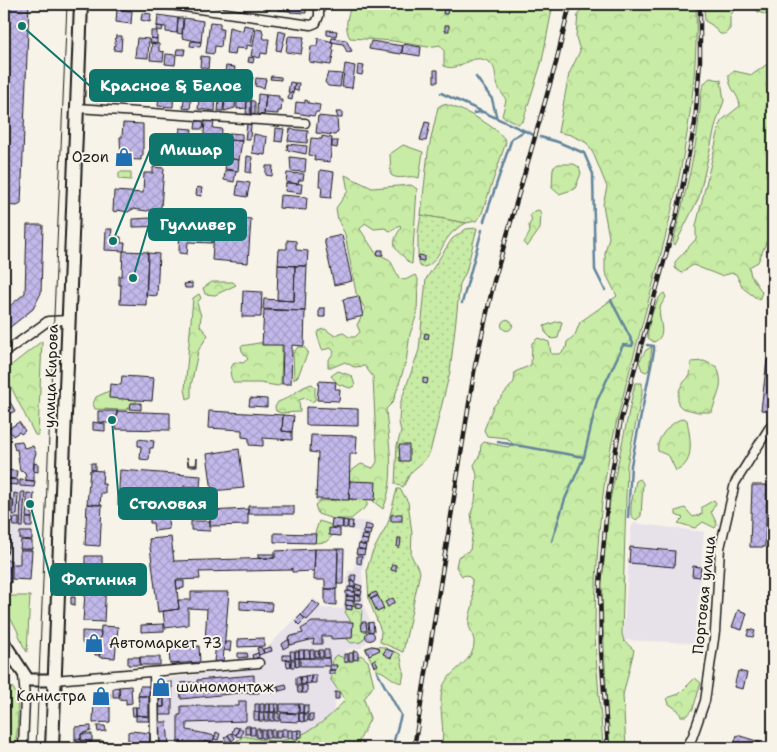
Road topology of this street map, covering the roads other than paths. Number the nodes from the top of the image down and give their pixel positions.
1 (81, 4) edge
2 (163, 4) edge
3 (319, 4) edge
4 (212, 8) edge
5 (77, 108) junction
6 (305, 123) dead end
7 (69, 320) junction
8 (4, 353) edge
9 (773, 422) edge
10 (4, 643) edge
11 (259, 663) dead end
12 (22, 672) junction
13 (154, 672) junction
14 (54, 680) junction
15 (23, 748) edge
16 (52, 748) edge
17 (155, 748) edge
18 (686, 748) edge

1 - 5 main road, улица Кирова
2 - 4 street
3 - 4 street
5 - 6 street
5 - 7 main road, улица Кирова
7 - 8 street
7 - 14 main road, улица Кирова
9 - 18 street, Портовая улица
10 - 12 main road
11 - 13 street
12 - 14 main road
12 - 15 street
13 - 14 street
13 - 17 street
14 - 16 main road, улица Кирова

